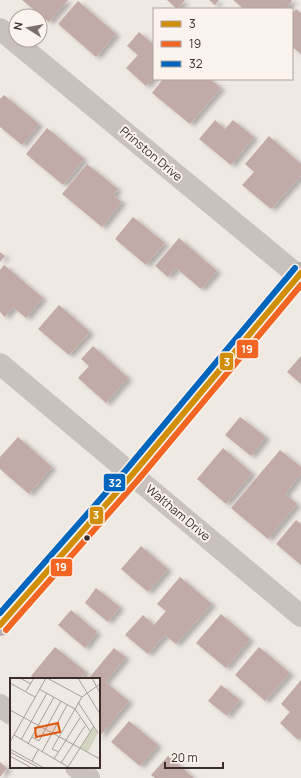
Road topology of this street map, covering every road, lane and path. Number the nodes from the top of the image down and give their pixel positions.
1 (0, 30) edge
2 (300, 276) edge
3 (0, 364) edge
4 (132, 475) junction
5 (301, 616) edge
6 (0, 625) edge
7 (0, 705) edge
8 (10, 713) edge
9 (77, 768) edge
10 (89, 778) edge

1 - 2 street, Prinston Drive
2 - 4 main road
3 - 4 street, Waltham Drive
4 - 5 street, Waltham Drive
4 - 6 main road
7 - 8 street
9 - 10 street

